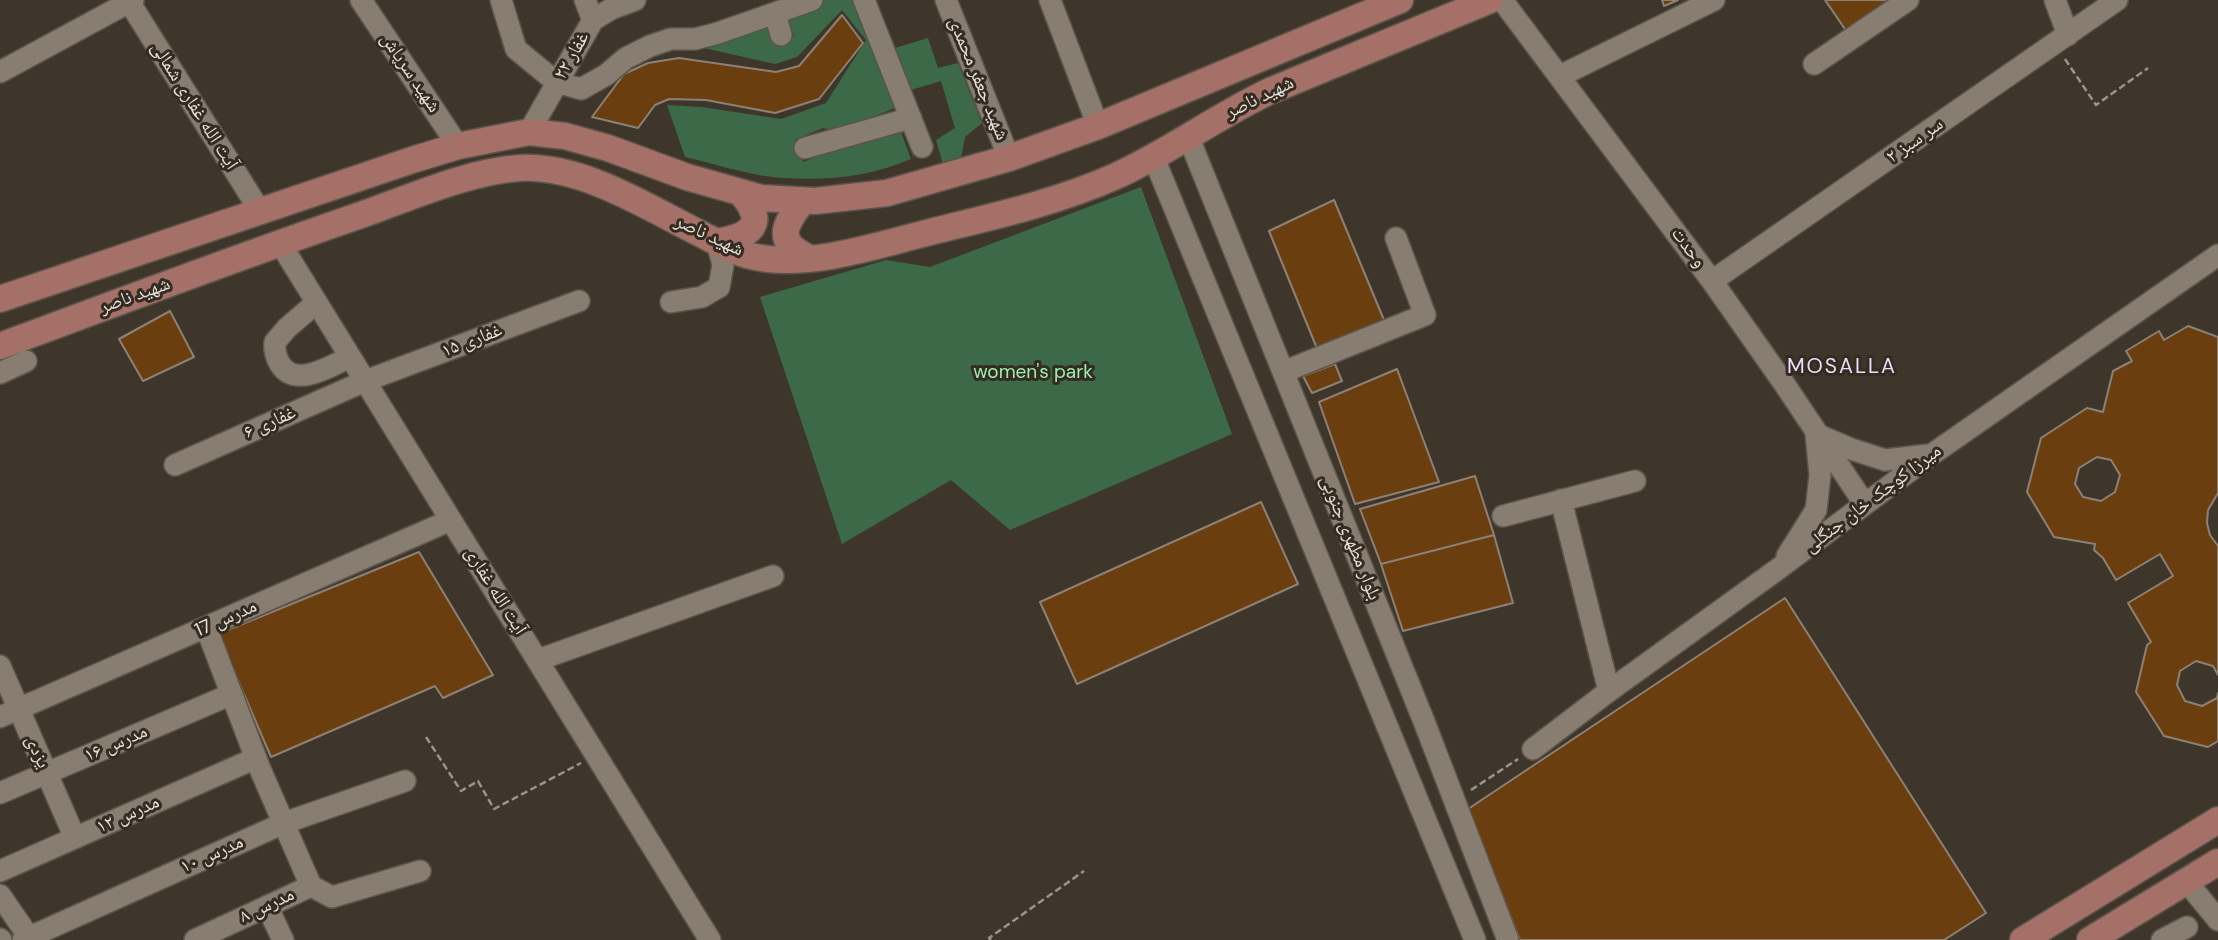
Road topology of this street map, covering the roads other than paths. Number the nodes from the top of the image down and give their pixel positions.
1 (361, 0) edge
2 (501, 0) edge
3 (585, 0) edge
4 (635, 0) edge
5 (812, 0) edge
6 (864, 0) edge
7 (946, 0) edge
8 (1050, 0) edge
9 (1369, 0) edge
10 (1400, 0) edge
11 (1489, 0) edge
12 (1502, 0) edge
13 (1714, 0) edge
14 (1908, 0) edge
15 (2055, 0) edge
16 (2117, 0) edge
17 (130, 1) edge
18 (775, 13) junction
19 (593, 20) junction
20 (1350, 20) junction
21 (781, 35) dead end
22 (2061, 40) junction
23 (1814, 64) dead end
24 (0, 72) edge
25 (1560, 76) junction
26 (556, 82) junction
27 (911, 118) junction
28 (1098, 126) junction
29 (529, 132) junction
30 (1188, 136) junction
31 (458, 146) junction
32 (922, 147) dead end
33 (805, 148) dead end
34 (1153, 156) junction
35 (1009, 158) junction
36 (741, 193) junction
37 (803, 201) junction
38 (260, 211) junction
39 (1396, 238) dead end
40 (717, 242) junction
41 (279, 243) junction
42 (2218, 255) edge
43 (809, 258) junction
44 (1712, 281) junction
45 (0, 299) edge
46 (579, 301) dead end
47 (671, 302) dead end
48 (316, 303) junction
49 (0, 346) edge
50 (350, 357) junction
51 (26, 361) dead end
52 (1283, 372) junction
53 (0, 373) edge
54 (365, 381) junction
55 (1816, 433) junction
56 (1314, 450) junction
57 (1931, 455) junction
58 (1280, 464) junction
59 (175, 465) dead end
60 (1635, 481) dead end
61 (1561, 500) junction
62 (1864, 503) junction
63 (1503, 516) dead end
64 (451, 520) junction
65 (1778, 569) junction
66 (773, 576) dead end
67 (206, 627) junction
68 (538, 660) junction
69 (0, 666) edge
70 (1609, 691) junction
71 (232, 694) junction
72 (9, 713) edge
73 (1533, 749) road end
74 (256, 758) junction
75 (47, 774) junction
76 (405, 781) dead end
77 (0, 793) edge
78 (2218, 820) edge
79 (284, 823) junction
80 (75, 838) junction
81 (2218, 862) edge
82 (1479, 864) junction
83 (0, 871) edge
84 (420, 871) dead end
85 (1450, 877) junction
86 (2186, 881) junction
87 (311, 886) junction
88 (0, 895) edge
89 (267, 906) junction
90 (2216, 911) edge
91 (2187, 927) dead end
92 (1469, 937) edge
93 (28, 939) edge
94 (195, 940) edge
95 (283, 940) edge
96 (710, 940) edge
97 (1508, 940) edge
98 (2023, 940) edge
99 (2090, 940) edge
100 (2162, 940) edge

1 - 31 street, شهید سرپاش
2 - 26 street
3 - 19 street
4 - 19 street, غفار ۲۲
5 - 18 street
6 - 27 street
7 - 35 street, شهید جعفر محمدی
8 - 28 street
9 - 20 main road
10 - 20 main road, شهید ناصر
11 - 30 main road, شهید ناصر
12 - 25 street, وحدت
13 - 25 street
14 - 23 street
15 - 22 street
16 - 22 street, سر سبز ۲
17 - 24 street
17 - 38 street, آیت الله غفاری شمالی
18 - 21 street
18 - 26 street
19 - 26 street, غفار ۲۲
20 - 28 main road, شهید ناصر
22 - 44 street, سر سبز ۲
25 - 44 street, وحدت
26 - 29 street, غفار ۲۲
27 - 32 street
27 - 33 street
28 - 35 main road, شهید ناصر
29 - 31 main road, شهید ناصر
29 - 36 main road, شهید ناصر
30 - 34 main road, شهید ناصر
30 - 52 street, بلوار مطهری جنوبی
31 - 38 main road, شهید ناصر
34 - 43 main road, شهید ناصر
34 - 58 street, بلوار مطهری جنوبی
35 - 37 main road, شهید ناصر
36 - 37 main road, شهید ناصر
36 - 40 main road
37 - 43 main road
38 - 45 main road, شهید ناصر
39 - 52 street
40 - 41 main road, شهید ناصر
40 - 43 main road, شهید ناصر
40 - 47 street
41 - 48 street, آیت الله غفاری
41 - 49 main road, شهید ناصر
42 - 57 street, میرزا کوچک خان جنگلی
44 - 55 street, وحدت
46 - 54 street, غفاری ۱۵
48 - 50 street, آیت الله غفاری
48 - 50 street
50 - 54 street, آیت الله غفاری
51 - 53 street
52 - 56 street, بلوار مطهری جنوبی
54 - 59 street, غفاری ۶
54 - 64 street, آیت الله غفاری
55 - 57 street
55 - 62 street, وحدت
55 - 65 street
56 - 58 street
56 - 82 street, بلوار مطهری جنوبی
57 - 62 street, میرزا کوچک خان جنگلی
58 - 85 street, بلوار مطهری جنوبی
60 - 61 street
61 - 63 street
61 - 70 street
62 - 65 street, میرزا کوچک خان جنگلی
64 - 67 street, مدرس 17
64 - 68 street, آیت الله غفاری
65 - 70 street, میرزا کوچک خان جنگلی
66 - 68 street
67 - 71 street
67 - 72 street, مدرس 17
68 - 96 street, آیت الله غفاری
69 - 72 street, یزدی
70 - 73 street, میرزا کوچک خان جنگلی
71 - 74 street
71 - 75 street, مدرس ۱۶
72 - 75 street, یزدی
74 - 79 street
74 - 80 street, مدرس ۱۲
75 - 77 street, مدرس ۱۶
75 - 80 street, یزدی
76 - 79 street, مدرس ۱۰
78 - 98 main road
79 - 87 street
79 - 93 street, مدرس ۱۰
80 - 83 street, مدرس ۱۲
81 - 86 main road
82 - 85 street
82 - 97 street, بلوار مطهری جنوبی
84 - 87 street, مدرس ۸
85 - 92 street, بلوار مطهری جنوبی
86 - 90 street
86 - 99 main road
87 - 89 street, مدرس ۸
88 - 93 street
89 - 94 street, مدرس ۸
89 - 95 street
91 - 100 street

